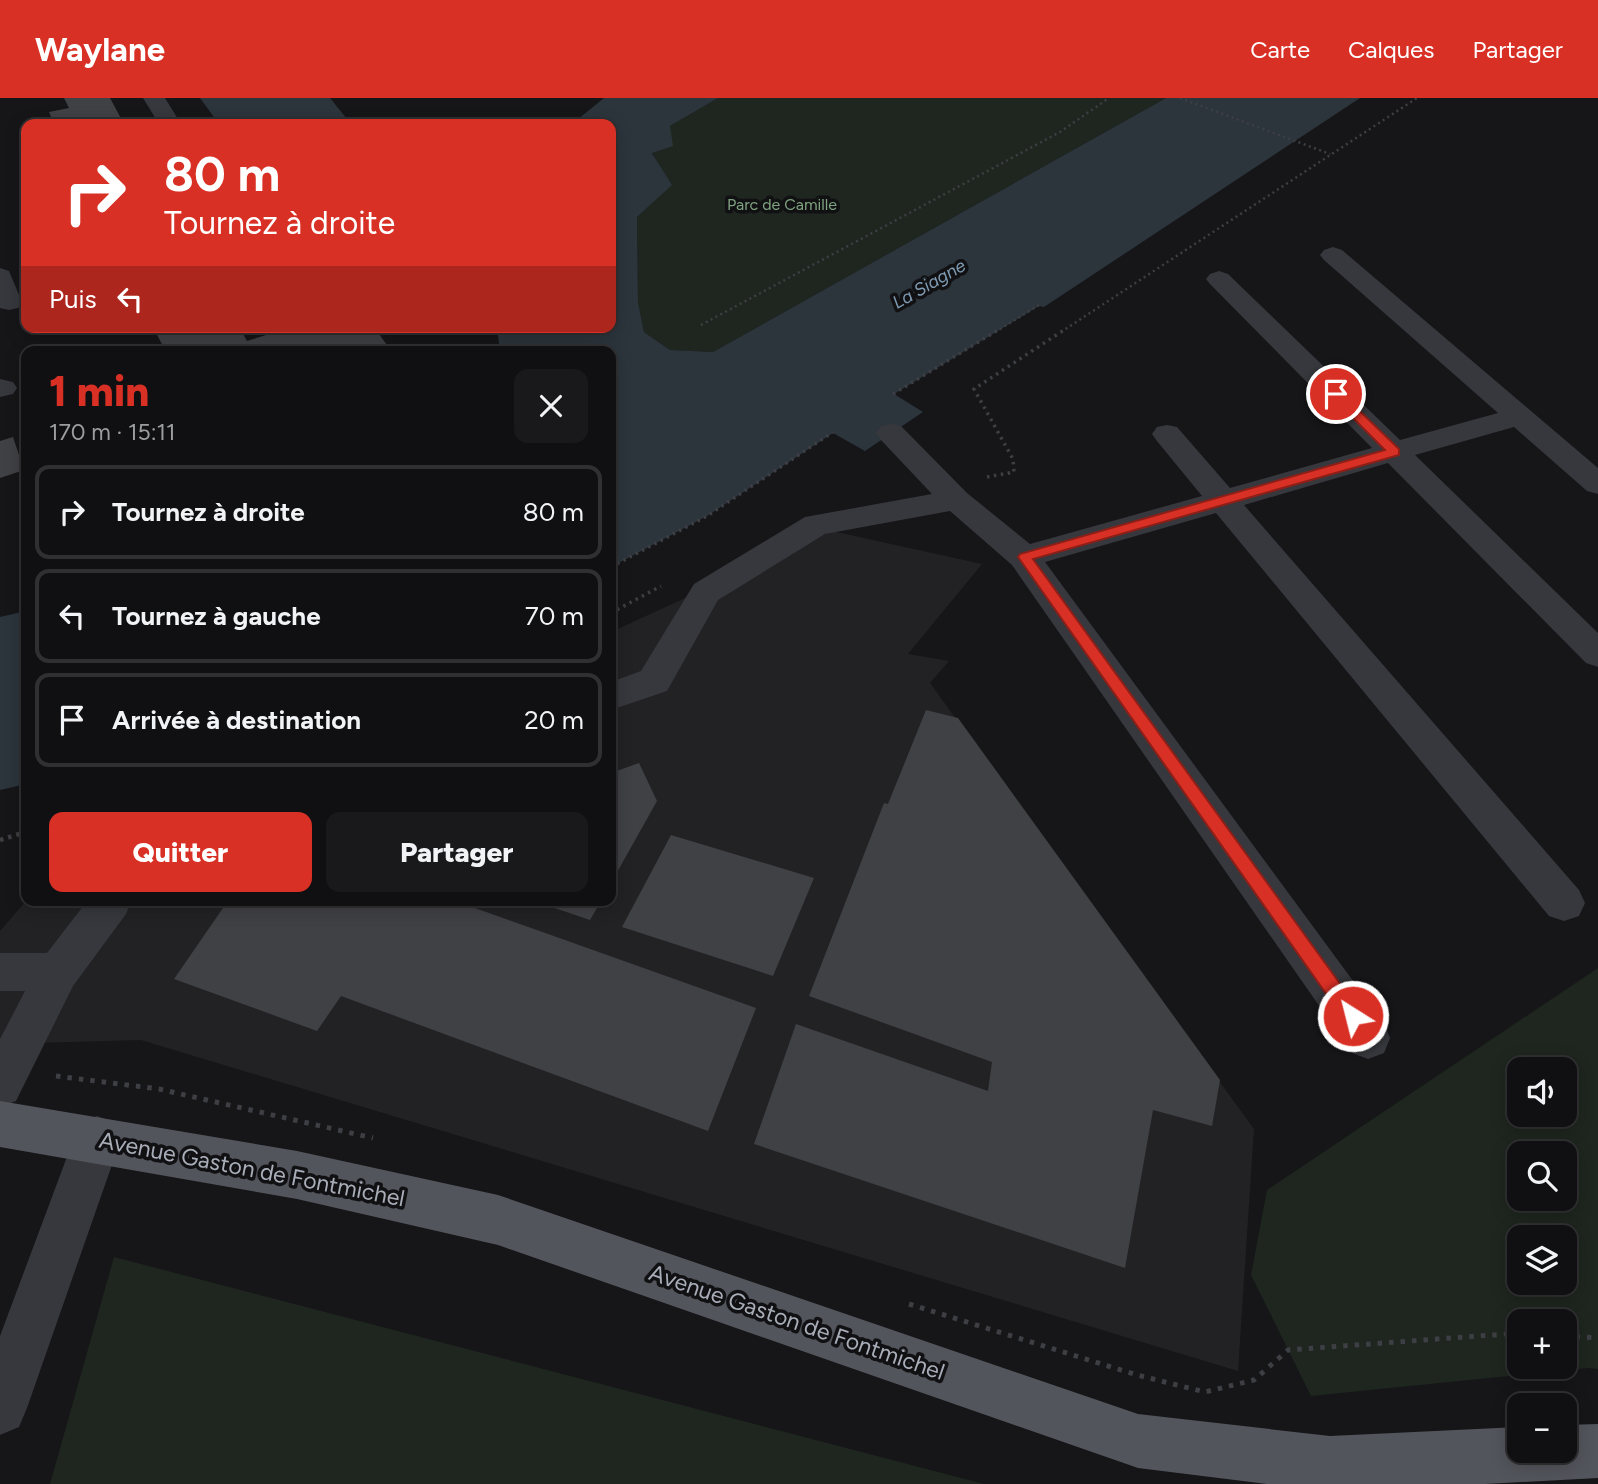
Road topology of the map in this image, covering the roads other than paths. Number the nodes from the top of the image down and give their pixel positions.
1 (154, 98) edge
2 (167, 119) edge
3 (1334, 255) dead end
4 (0, 276) edge
5 (1219, 279) dead end
6 (9, 302) dead end
7 (1520, 416) junction
8 (891, 433) dead end
9 (1167, 434) dead end
10 (1394, 452) junction
11 (1598, 484) edge
12 (949, 493) junction
13 (1222, 500) junction
14 (1024, 557) junction
15 (1598, 654) edge
16 (616, 694) edge
17 (1564, 903) dead end
18 (107, 906) edge
19 (0, 972) edge
20 (58, 972) junction
21 (1368, 1038) dead end
22 (4, 1077) edge
23 (0, 1124) edge
24 (97, 1139) junction
25 (0, 1408) edge
26 (1598, 1451) edge

1 - 2 street
3 - 7 street
4 - 6 street
5 - 10 street
7 - 10 street
7 - 11 street
8 - 12 street
9 - 13 street
10 - 13 street
10 - 15 street
12 - 14 street
12 - 16 street
13 - 14 street
13 - 17 street
14 - 21 street
18 - 20 street
19 - 20 street
20 - 22 street
23 - 24 main road, Avenue Gaston de Fontmichel
24 - 25 street
24 - 26 main road, Avenue Gaston de Fontmichel

